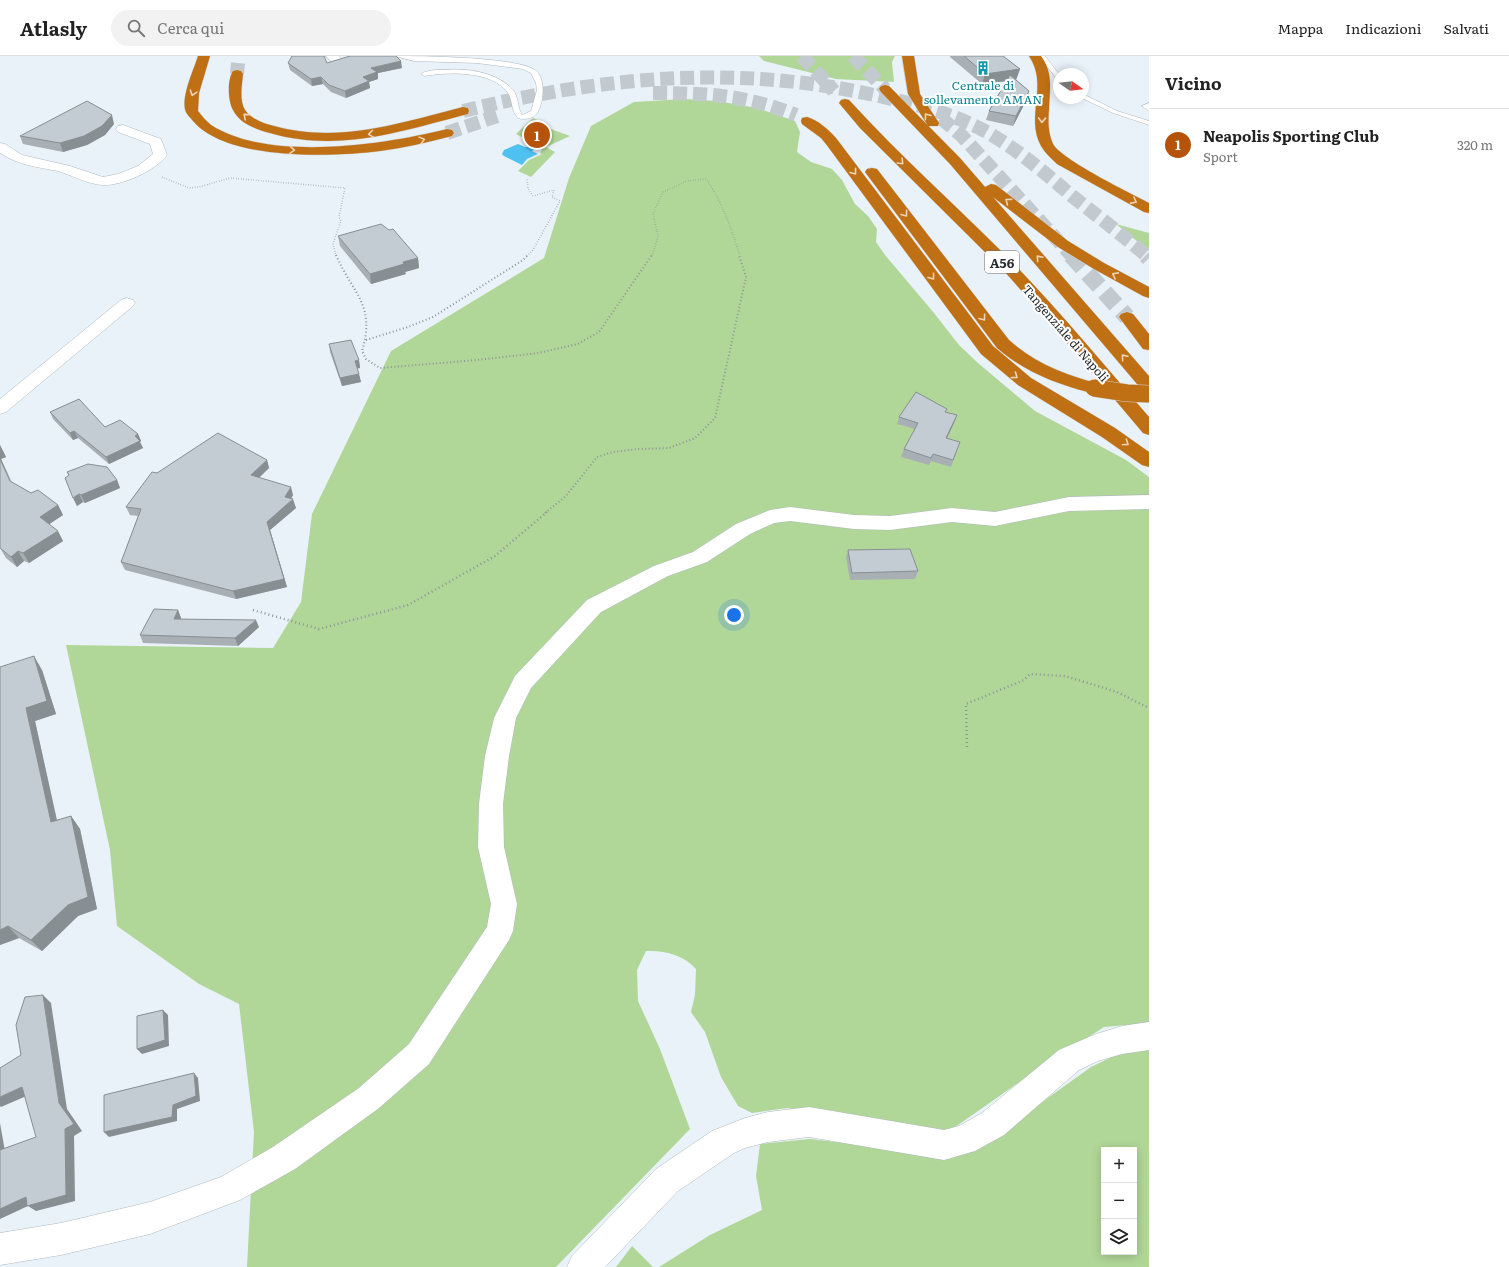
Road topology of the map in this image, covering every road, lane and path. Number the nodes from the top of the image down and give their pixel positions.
1 (204, 56) edge
2 (398, 56) edge
3 (908, 56) edge
4 (1035, 56) edge
5 (1042, 56) edge
6 (1053, 70) edge
7 (237, 74) tunnel mouth
8 (424, 74) dead end
9 (885, 89) tunnel mouth
10 (1089, 99) edge
11 (1149, 105) edge
12 (1149, 109) edge
13 (463, 111) tunnel mouth
14 (1149, 123) edge
15 (123, 129) dead end
16 (447, 133) tunnel mouth
17 (0, 147) edge
18 (955, 161) junction
19 (140, 170) junction
20 (526, 179) dead end
21 (914, 203) dead end
22 (1149, 209) edge
23 (950, 251) dead end
24 (1149, 293) edge
25 (127, 303) dead end
26 (1127, 317) tunnel mouth
27 (366, 340) junction
28 (1149, 345) edge
29 (1149, 387) edge
30 (1094, 388) junction
31 (1149, 394) edge
32 (0, 408) edge
33 (1149, 429) edge
34 (1149, 461) edge
35 (1149, 502) edge
36 (253, 610) dead end
37 (1149, 708) edge
38 (967, 747) dead end
39 (1149, 1036) edge
40 (0, 1250) edge
41 (583, 1267) edge

1 -> 16 highway
2 - 8 lane
18 -> 3 highway
4 -> 22 highway
5 - 6 lane
13 -> 7 highway
9 - 18 highway, Tangenziale di Napoli / A56
10 - 14 lane
11 - 12 lane
15 - 19 street
17 - 19 street
24 -> 18 highway
29 -> 18 highway, Tangenziale di Napoli / A56
19 - 27 path
20 - 27 path
21 -> 33 highway, Tangenziale di Napoli / A56
23 - 30 highway
25 - 32 street
26 - 28 highway
27 - 36 path
30 - 31 highway, bridge
30 - 34 highway
35 - 40 street
37 - 38 path
39 - 41 street

